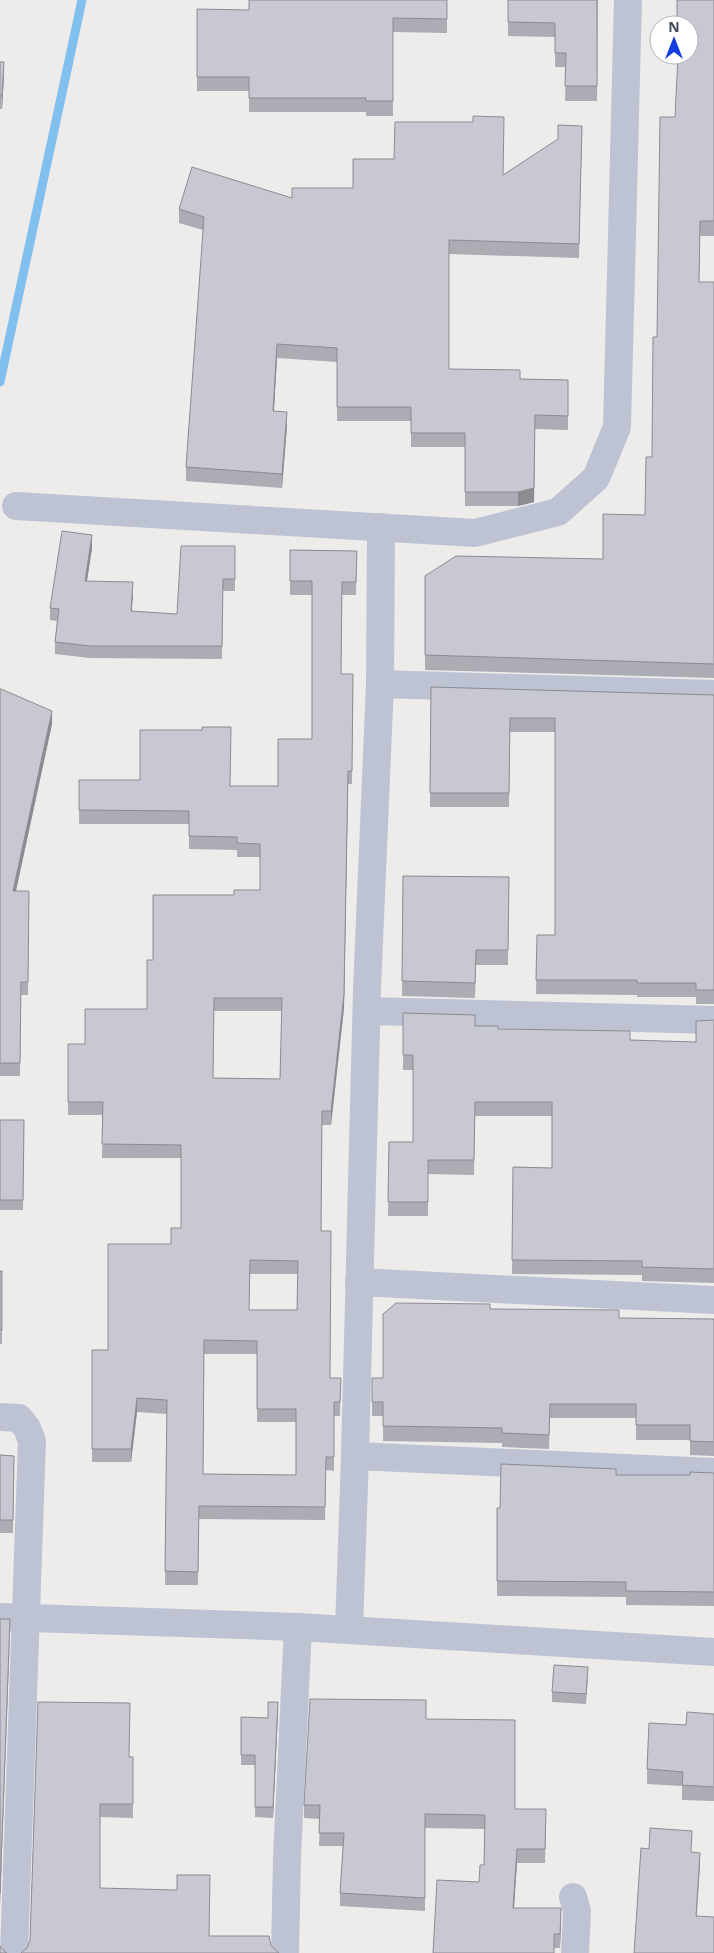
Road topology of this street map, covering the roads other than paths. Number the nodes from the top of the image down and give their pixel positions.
1 (628, 0) edge
2 (16, 506) dead end
3 (382, 527) junction
4 (380, 684) junction
5 (714, 694) edge
6 (368, 1011) junction
7 (714, 1020) edge
8 (359, 1282) junction
9 (714, 1300) edge
10 (0, 1417) edge
11 (355, 1456) junction
12 (714, 1472) edge
13 (12, 1617) edge
14 (298, 1627) junction
15 (349, 1629) junction
16 (714, 1652) edge
17 (573, 1898) dead end
18 (14, 1953) edge
19 (285, 1953) edge
20 (575, 1953) edge

1 - 3 street
2 - 3 street
3 - 4 street
4 - 5 street
4 - 6 street
6 - 7 street
6 - 8 street
8 - 9 street
8 - 11 street
10 - 13 street
11 - 12 street
11 - 15 street
13 - 14 street
13 - 18 street
14 - 15 street
14 - 19 street
15 - 16 street
17 - 20 street

